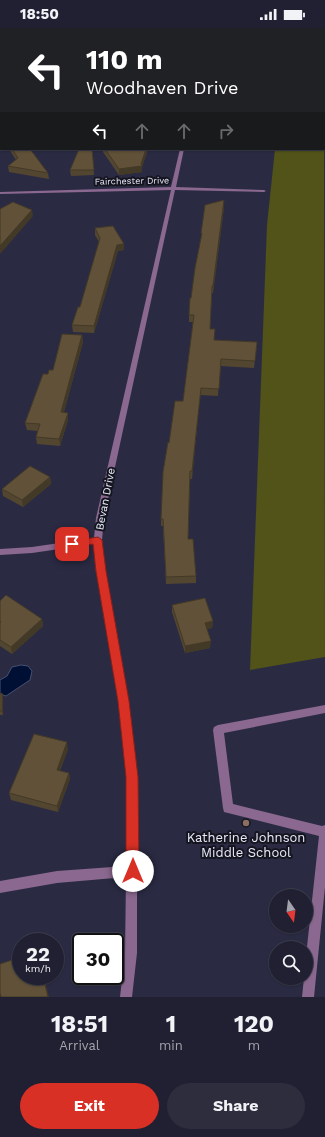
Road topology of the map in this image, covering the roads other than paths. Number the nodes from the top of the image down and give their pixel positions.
1 (182, 150) edge
2 (173, 188) junction
3 (264, 191) dead end
4 (0, 193) edge
5 (98, 540) junction
6 (0, 552) edge
7 (325, 709) edge
8 (325, 831) edge
9 (133, 871) junction
10 (0, 887) edge
11 (126, 997) edge
12 (308, 997) edge

1 - 2 street, Bevan Drive
2 - 3 street, Fairchester Drive
2 - 4 street, Fairchester Drive
2 - 5 street, Bevan Drive
5 - 6 street
5 - 9 street, Bevan Drive
7 - 8 street
8 - 12 street
9 - 10 street
9 - 11 street, Bevan Drive

